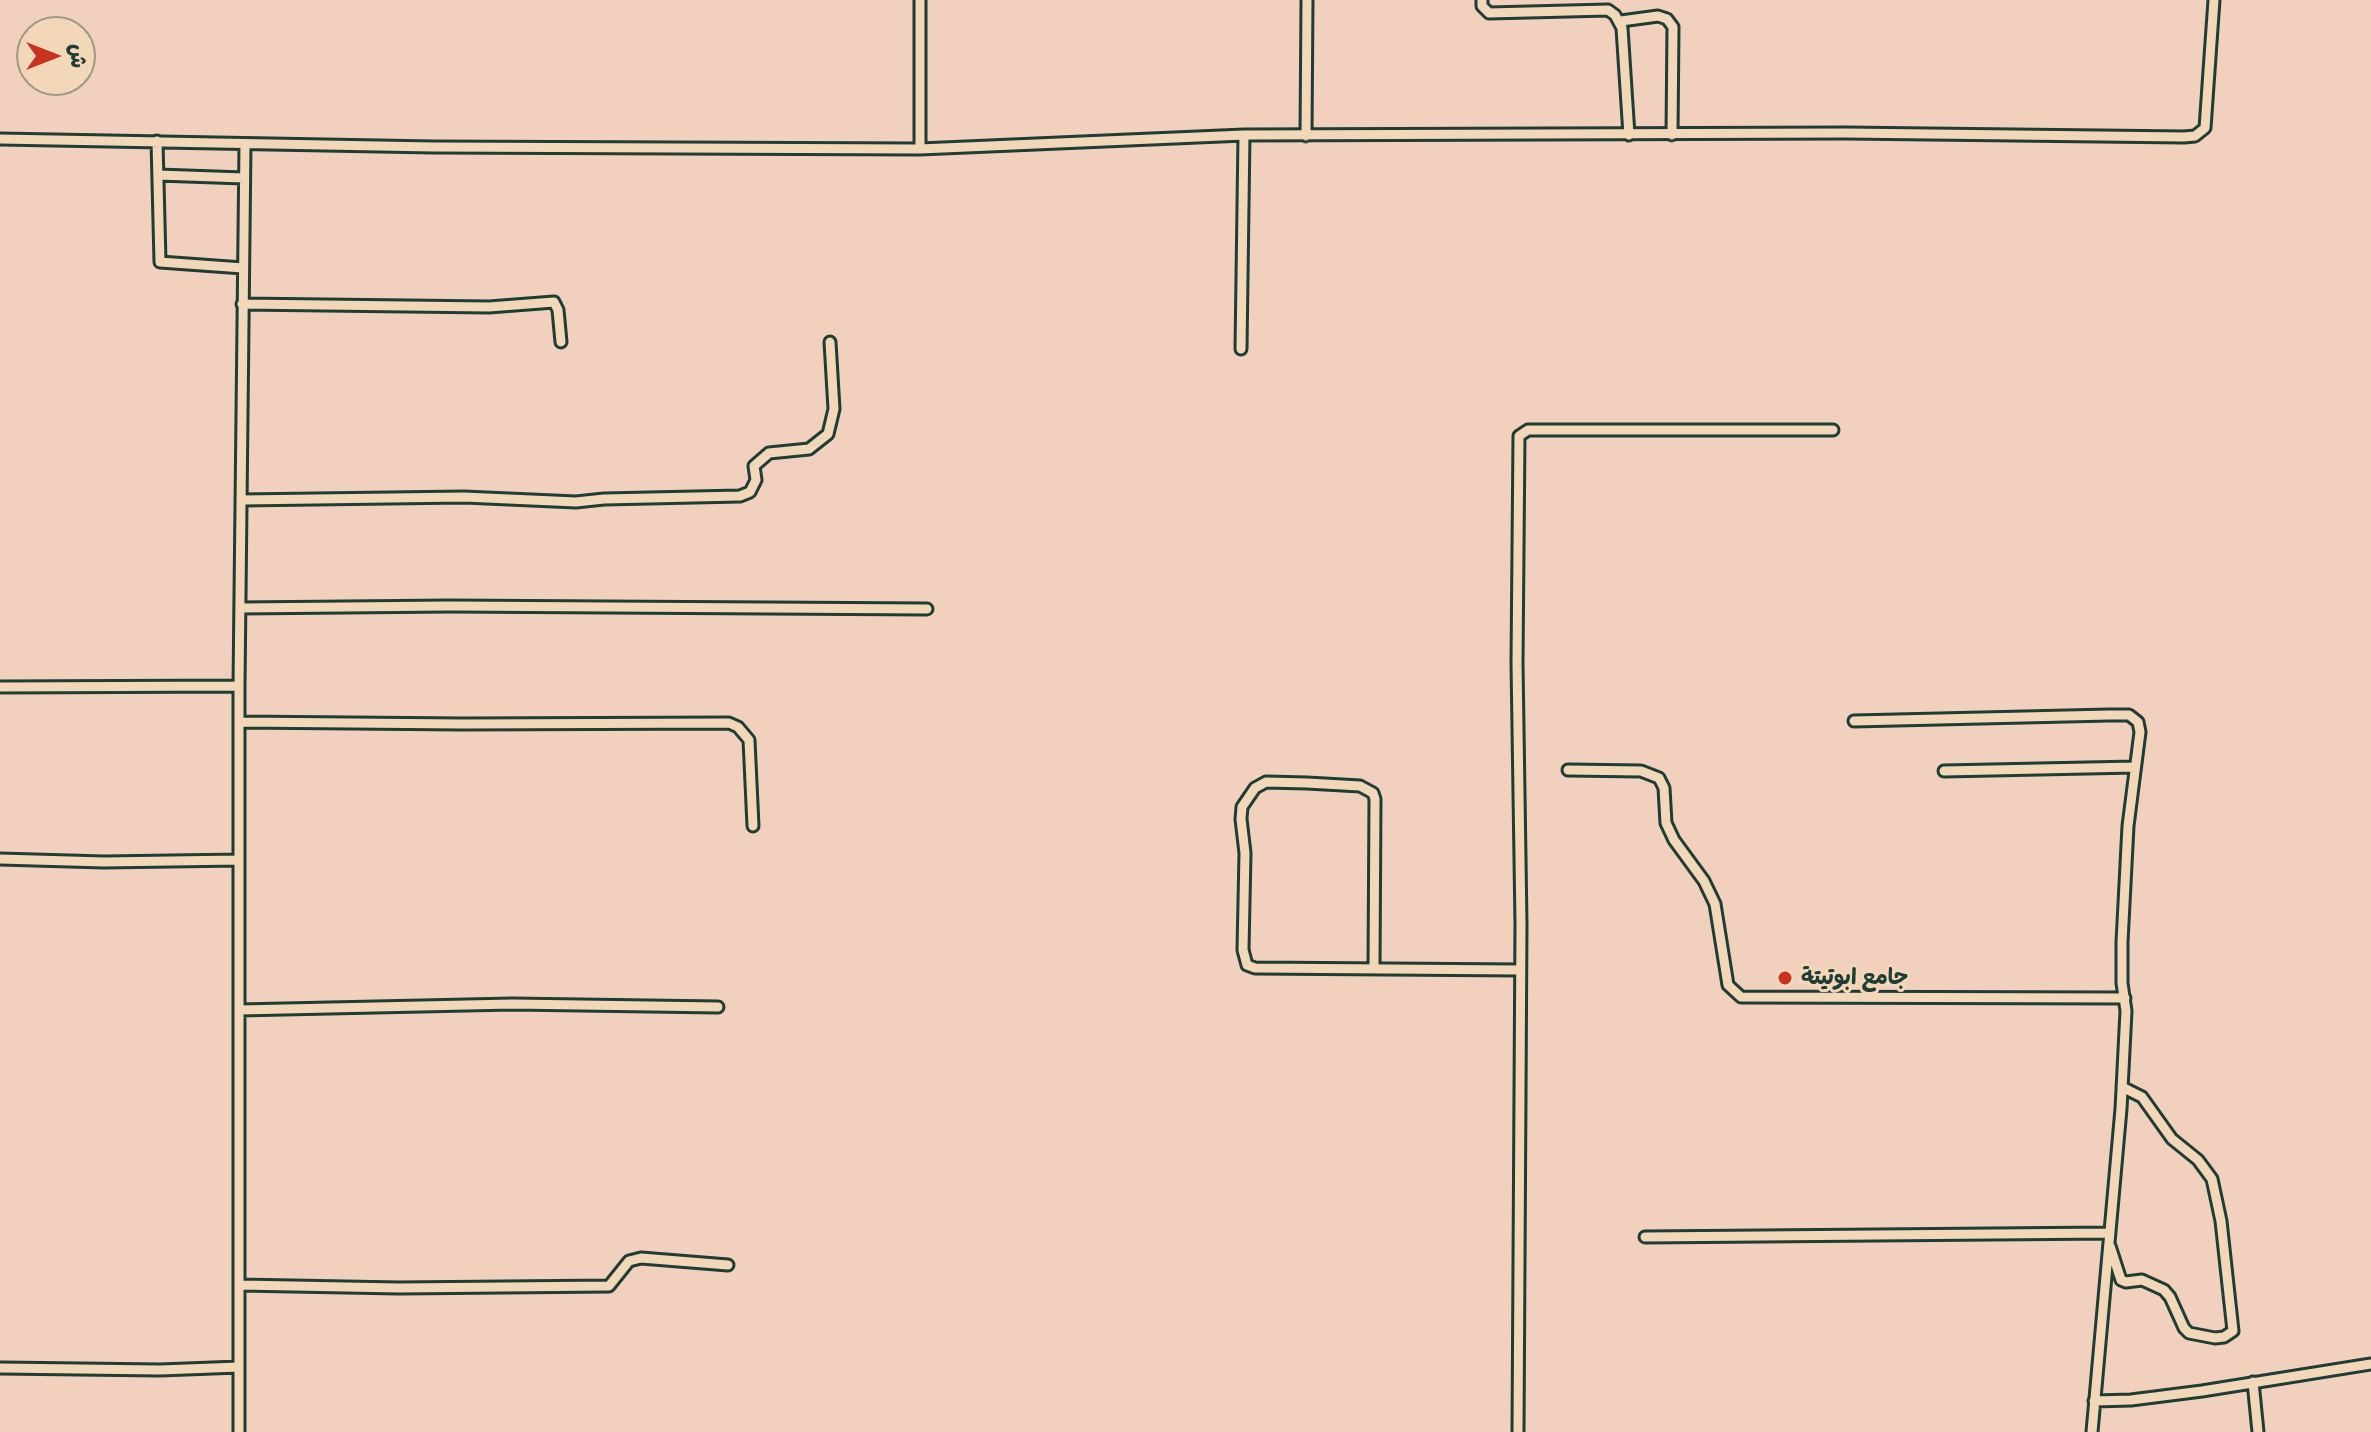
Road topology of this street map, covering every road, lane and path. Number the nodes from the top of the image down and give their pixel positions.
1 (920, 0) edge
2 (1307, 0) edge
3 (1482, 0) edge
4 (2214, 0) edge
5 (1608, 5) edge
6 (1621, 21) junction
7 (1244, 135) junction
8 (1629, 135) junction
9 (1672, 135) junction
10 (1306, 136) junction
11 (0, 139) edge
12 (157, 141) junction
13 (245, 144) junction
14 (920, 149) junction
15 (158, 175) junction
16 (244, 178) junction
17 (243, 268) junction
18 (242, 304) junction
19 (561, 342) dead end
20 (830, 342) dead end
21 (1241, 349) dead end
22 (1833, 430) dead end
23 (241, 500) junction
24 (240, 608) junction
25 (927, 609) dead end
26 (239, 686) junction
27 (0, 687) edge
28 (1854, 721) dead end
29 (239, 722) junction
30 (2135, 767) junction
31 (1568, 770) dead end
32 (1944, 771) dead end
33 (753, 826) dead end
34 (0, 859) edge
35 (239, 860) junction
36 (1374, 967) junction
37 (1520, 970) junction
38 (2125, 998) junction
39 (718, 1007) dead end
40 (239, 1010) junction
41 (2122, 1087) junction
42 (2109, 1233) junction
43 (1645, 1237) dead end
44 (2109, 1245) junction
45 (728, 1265) dead end
46 (239, 1285) junction
47 (2371, 1364) edge
48 (239, 1367) junction
49 (0, 1368) edge
50 (2253, 1382) junction
51 (2094, 1401) junction
52 (239, 1432) edge
53 (1518, 1432) edge
54 (2092, 1432) edge
55 (2258, 1432) edge

1 - 14 street
2 - 10 street
3 - 5 street
4 - 9 street
5 - 6 street
6 - 8 street
6 - 9 street
7 - 10 street
7 - 14 street
7 - 21 street
8 - 9 street
8 - 10 street
11 - 12 street
12 - 13 street
12 - 15 street
13 - 14 street
13 - 16 street
15 - 16 street
15 - 17 street
16 - 17 street
17 - 18 street
18 - 19 street
18 - 23 street
20 - 23 street
22 - 37 street
23 - 24 street
24 - 25 street
24 - 26 street
26 - 27 street
26 - 29 street
28 - 30 street
29 - 33 street
29 - 35 street
30 - 32 street
30 - 38 street
31 - 38 street
34 - 35 street
35 - 40 street
36 - 36 street
36 - 37 street
37 - 53 street
38 - 41 street
39 - 40 street
40 - 46 street
41 - 42 street
41 - 44 street
42 - 43 street
42 - 44 street
44 - 51 street
45 - 46 street
46 - 48 street
47 - 50 street
48 - 49 street
48 - 52 street
50 - 51 street
50 - 55 street
51 - 54 street

